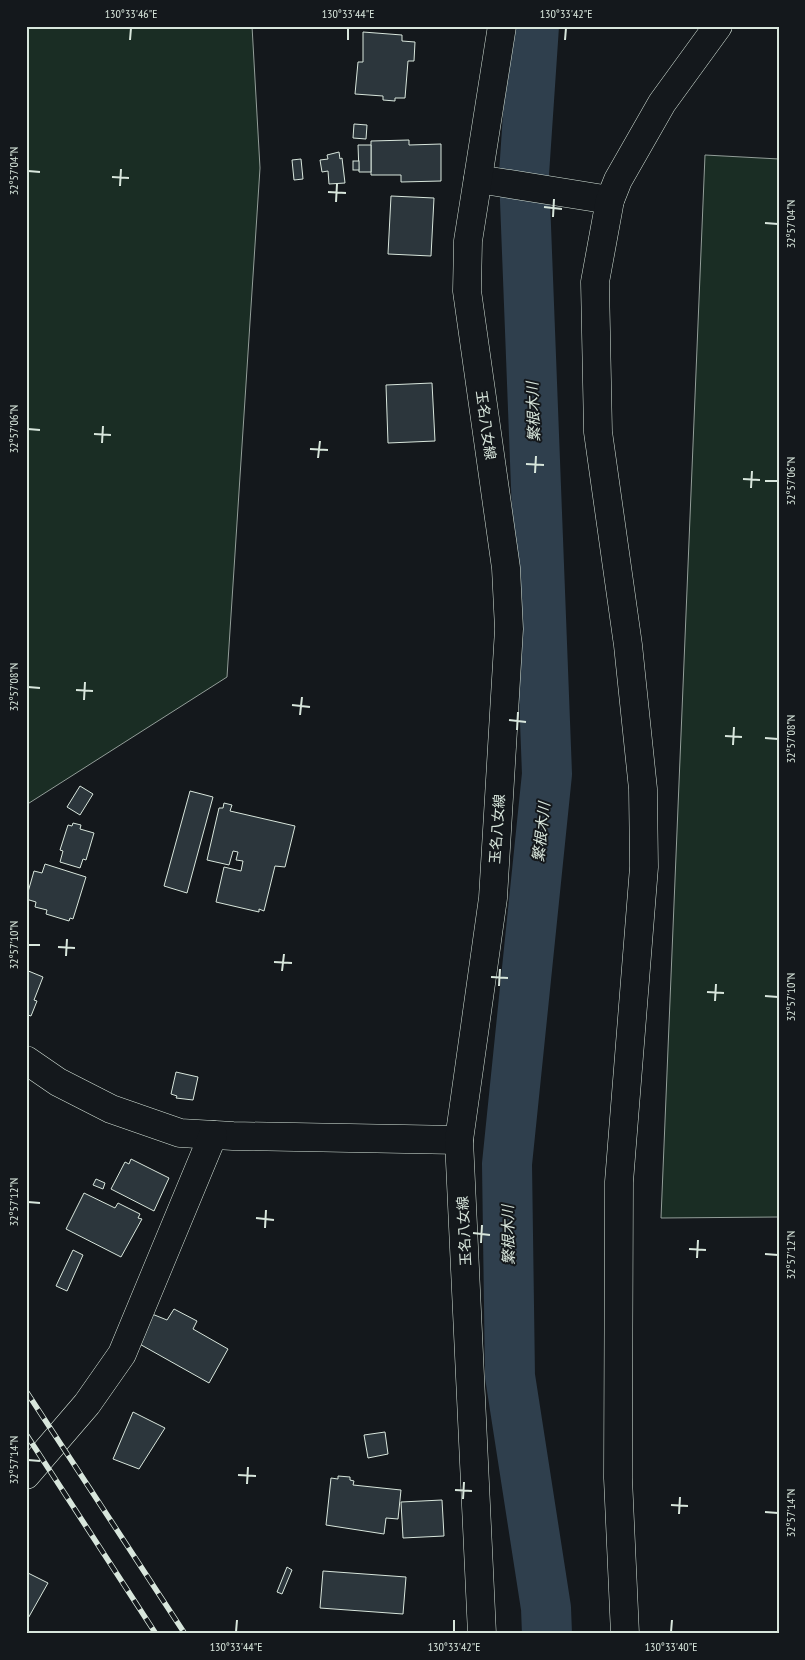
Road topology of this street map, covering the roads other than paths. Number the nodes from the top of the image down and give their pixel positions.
1 (502, 26) edge
2 (718, 26) edge
3 (484, 179) junction
4 (602, 199) junction
5 (26, 1060) edge
6 (213, 1135) junction
7 (459, 1140) junction
8 (26, 1475) edge
9 (482, 1634) edge
10 (625, 1634) edge

1 - 3 street, 玉名八女線
2 - 4 street
3 - 4 street
3 - 7 street, 玉名八女線
4 - 10 street
5 - 6 street
6 - 7 street
6 - 8 street
7 - 9 street, 玉名八女線

